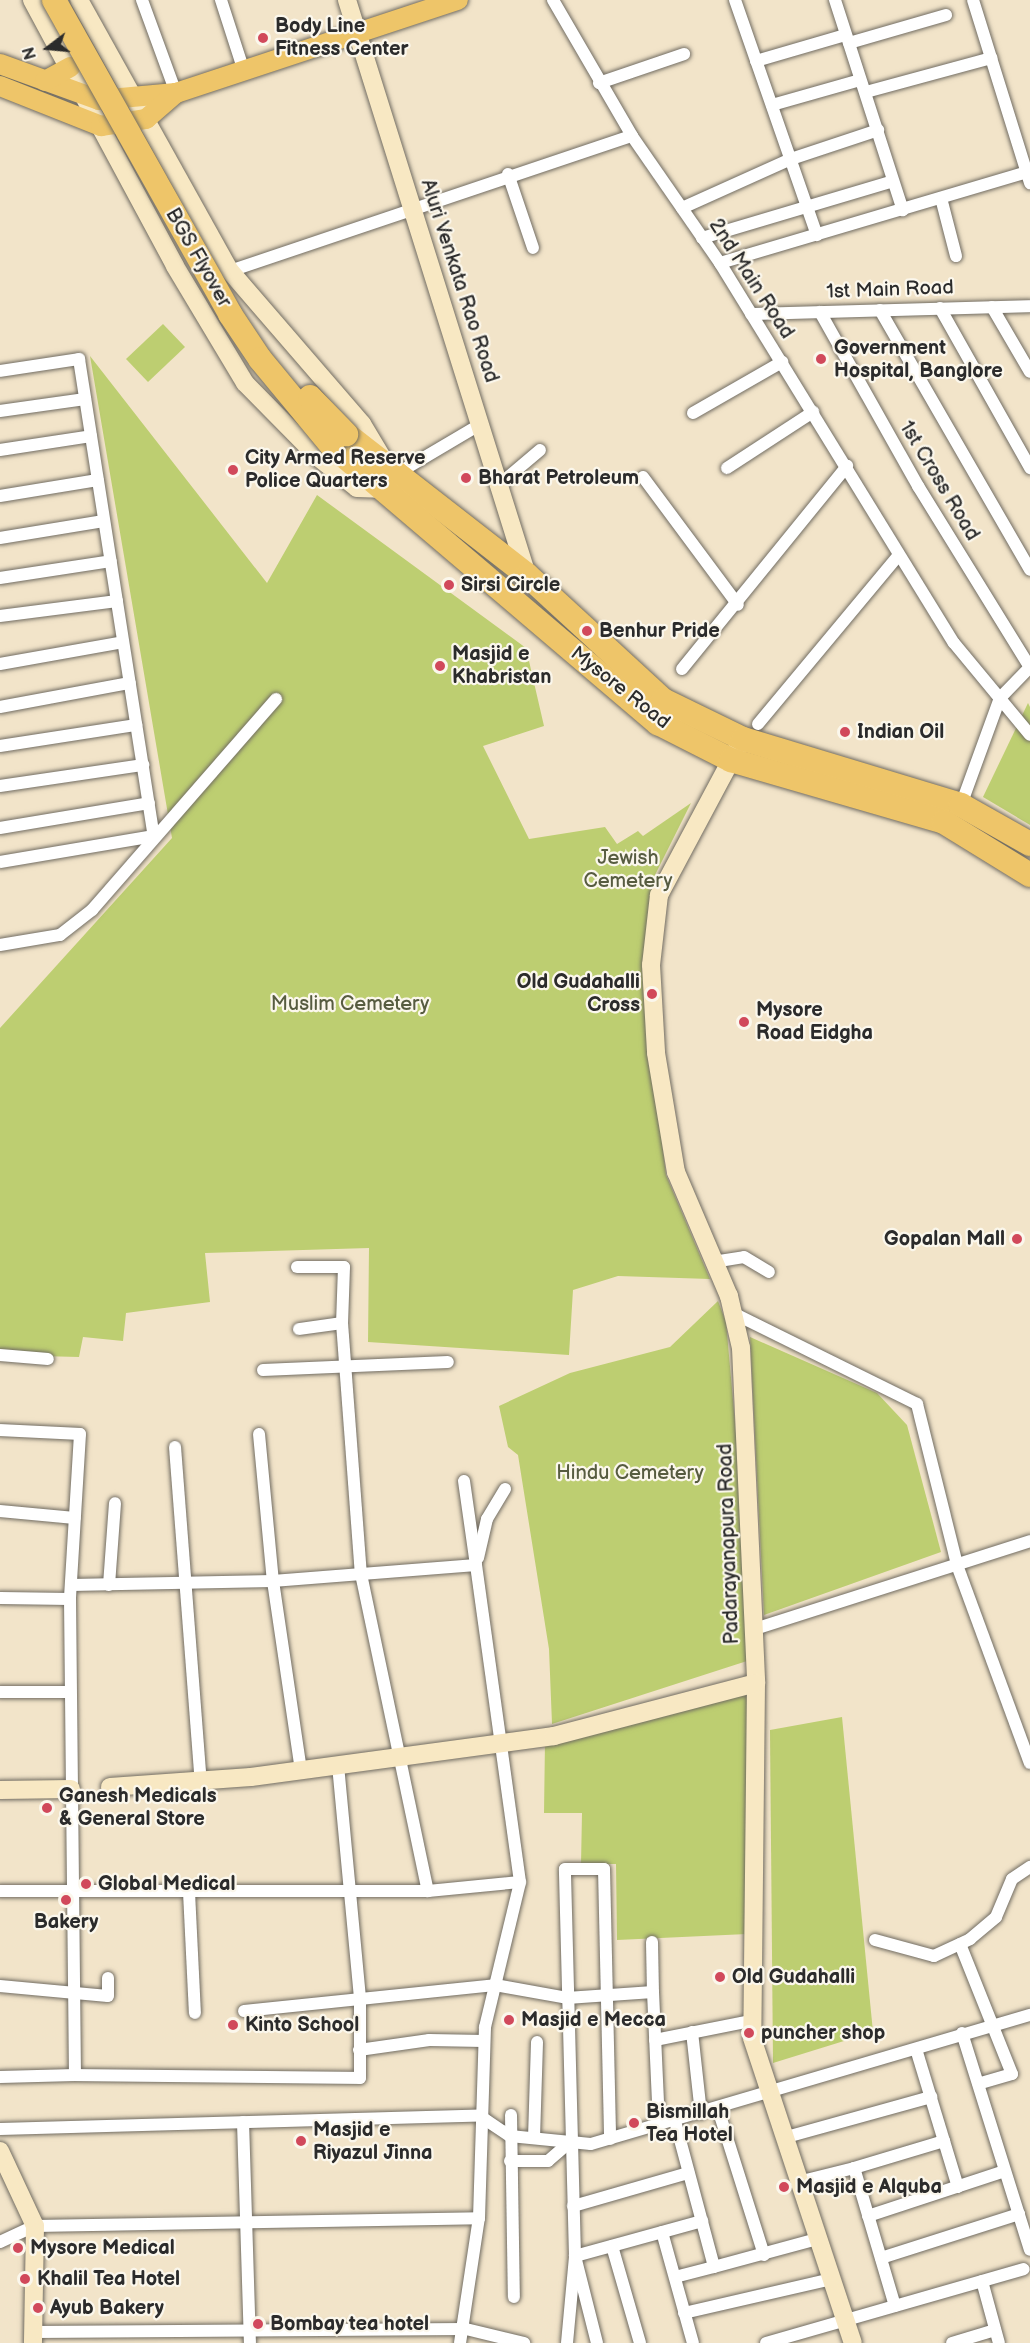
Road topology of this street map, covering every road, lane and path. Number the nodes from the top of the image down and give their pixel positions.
1 (32, 0) edge
2 (54, 0) edge
3 (67, 0) edge
4 (79, 0) edge
5 (142, 0) edge
6 (221, 0) edge
7 (347, 0) edge
8 (553, 0) edge
9 (735, 0) edge
10 (835, 0) edge
11 (973, 0) edge
12 (449, 1) edge
13 (946, 15) dead end
14 (357, 31) junction
15 (847, 39) junction
16 (684, 54) dead end
17 (991, 58) junction
18 (756, 61) junction
19 (0, 64) edge
20 (70, 67) junction
21 (243, 68) junction
22 (45, 81) junction
23 (857, 81) junction
24 (599, 83) junction
25 (0, 86) edge
26 (866, 92) junction
27 (176, 93) junction
28 (86, 96) junction
29 (134, 96) junction
30 (772, 105) junction
31 (146, 119) junction
32 (101, 126) junction
33 (878, 130) junction
34 (632, 136) junction
35 (792, 159) junction
36 (508, 174) junction
37 (1029, 175) edge
38 (893, 181) junction
39 (942, 198) junction
40 (807, 206) junction
41 (412, 207) junction
42 (682, 208) junction
43 (903, 210) junction
44 (817, 235) junction
45 (702, 238) junction
46 (533, 248) dead end
47 (956, 256) dead end
48 (720, 264) junction
49 (230, 271) junction
50 (1030, 306) edge
51 (992, 307) junction
52 (940, 308) junction
53 (880, 310) junction
54 (820, 312) junction
55 (751, 314) junction
56 (782, 362) junction
57 (0, 371) edge
58 (1030, 372) edge
59 (85, 399) junction
60 (0, 411) edge
61 (813, 412) junction
62 (693, 413) dead end
63 (481, 424) junction
64 (91, 436) junction
65 (339, 440) junction
66 (0, 450) edge
67 (540, 450) dead end
68 (847, 466) junction
69 (392, 468) junction
70 (727, 468) dead end
71 (1030, 468) edge
72 (643, 477) dead end
73 (98, 480) junction
74 (501, 483) junction
75 (380, 489) junction
76 (0, 496) edge
77 (104, 521) junction
78 (0, 538) edge
79 (899, 555) junction
80 (111, 561) junction
81 (1030, 570) edge
82 (527, 575) junction
83 (0, 578) edge
84 (117, 601) junction
85 (738, 606) junction
86 (0, 616) edge
87 (123, 642) junction
88 (0, 664) edge
89 (1030, 667) edge
90 (682, 669) dead end
91 (130, 683) junction
92 (1000, 698) junction
93 (276, 699) dead end
94 (0, 707) edge
95 (136, 725) junction
96 (750, 731) junction
97 (1030, 735) edge
98 (0, 746) edge
99 (730, 760) junction
100 (143, 765) junction
101 (0, 786) edge
102 (149, 803) junction
103 (961, 805) junction
104 (0, 828) edge
105 (154, 836) junction
106 (1030, 844) edge
107 (0, 862) edge
108 (1030, 875) edge
109 (0, 945) edge
110 (713, 1262) junction
111 (297, 1268) dead end
112 (769, 1272) dead end
113 (735, 1314) junction
114 (342, 1323) junction
115 (299, 1329) dead end
116 (0, 1355) edge
117 (48, 1359) dead end
118 (448, 1362) dead end
119 (345, 1364) junction
120 (263, 1370) dead end
121 (0, 1430) edge
122 (259, 1434) dead end
123 (175, 1447) dead end
124 (464, 1481) dead end
125 (505, 1489) dead end
126 (115, 1503) dead end
127 (0, 1511) edge
128 (75, 1518) junction
129 (1030, 1541) edge
130 (476, 1565) junction
131 (957, 1565) junction
132 (361, 1574) junction
133 (273, 1581) junction
134 (182, 1584) junction
135 (71, 1585) junction
136 (109, 1585) junction
137 (0, 1598) edge
138 (70, 1599) junction
139 (755, 1629) junction
140 (756, 1683) junction
141 (0, 1692) edge
142 (69, 1692) junction
143 (503, 1743) junction
144 (401, 1757) junction
145 (1030, 1763) edge
146 (338, 1766) junction
147 (301, 1771) junction
148 (201, 1783) junction
149 (110, 1787) dead end
150 (71, 1789) junction
151 (0, 1790) edge
152 (1030, 1867) edge
153 (520, 1882) junction
154 (352, 1890) junction
155 (0, 1891) edge
156 (428, 1891) junction
157 (74, 1892) junction
158 (189, 1892) junction
159 (875, 1940) dead end
160 (651, 1942) dead end
161 (960, 1944) junction
162 (108, 1978) dead end
163 (495, 1985) junction
164 (0, 1986) edge
165 (652, 1992) junction
166 (76, 1993) junction
167 (608, 1996) junction
168 (360, 1998) junction
169 (567, 1998) junction
170 (244, 2012) dead end
171 (195, 2013) dead end
172 (1030, 2015) edge
173 (751, 2021) junction
174 (994, 2024) junction
175 (692, 2032) junction
176 (962, 2034) junction
177 (655, 2040) junction
178 (484, 2041) junction
179 (537, 2042) dead end
180 (916, 2049) junction
181 (359, 2050) junction
182 (75, 2075) junction
183 (0, 2077) edge
184 (978, 2084) junction
185 (769, 2094) junction
186 (931, 2097) junction
187 (718, 2109) junction
188 (701, 2114) junction
189 (511, 2115) dead end
190 (480, 2116) junction
191 (675, 2121) junction
192 (243, 2122) junction
193 (659, 2126) junction
194 (0, 2129) edge
195 (510, 2136) junction
196 (534, 2138) junction
197 (783, 2138) junction
198 (610, 2139) junction
199 (944, 2141) junction
200 (570, 2142) junction
201 (0, 2151) edge
202 (510, 2161) junction
203 (854, 2168) junction
204 (1005, 2171) junction
205 (688, 2173) junction
206 (798, 2182) junction
207 (958, 2187) junction
208 (573, 2206) junction
209 (1019, 2214) junction
210 (868, 2216) junction
211 (479, 2218) junction
212 (702, 2221) junction
213 (35, 2226) junction
214 (247, 2226) junction
215 (662, 2232) junction
216 (817, 2239) junction
217 (0, 2242) edge
218 (612, 2246) junction
219 (1030, 2250) edge
220 (764, 2255) junction
221 (575, 2256) junction
222 (881, 2258) junction
223 (714, 2266) junction
224 (1024, 2269) dead end
225 (675, 2277) junction
226 (831, 2279) junction
227 (982, 2281) junction
228 (514, 2297) dead end
229 (896, 2306) junction
230 (684, 2313) junction
231 (845, 2320) junction
232 (250, 2329) junction
233 (466, 2329) junction
234 (995, 2330) junction
235 (34, 2338) edge
236 (801, 2338) edge
237 (250, 2343) edge
238 (460, 2343) edge
239 (524, 2343) edge
240 (567, 2343) edge
241 (597, 2343) edge
242 (640, 2343) edge
243 (693, 2343) edge
244 (766, 2343) edge
245 (852, 2343) edge
246 (952, 2343) edge
247 (999, 2343) edge

1 - 20 street
2 - 65 highway, BGS Flyover, bridge
3 - 65 highway, BGS Flyover, bridge
4 - 29 street
5 - 27 street
6 - 21 street
7 - 14 street, Aluri Venkata Rao Road
8 - 24 street, 2nd Main Road
9 - 18 street
10 - 15 street
11 - 17 street
12 - 14 main road
13 - 15 street
14 - 21 main road
14 - 41 street, Aluri Venkata Rao Road
15 - 18 street
15 - 23 street
16 - 24 street
17 - 26 street
17 - 37 street
18 - 30 street
19 - 22 main road
20 - 22 main road
20 - 28 street
21 - 27 main road
22 - 28 main road
23 - 26 street
23 - 30 street
24 - 34 street, 2nd Main Road
25 - 32 main road
26 - 33 street
27 - 29 main road
27 - 31 main road
28 - 29 main road
28 - 32 street
29 - 31 street
30 - 35 street
31 - 32 main road
31 - 49 street
32 - 75 street
33 - 35 street
33 - 38 street
34 - 36 street
34 - 42 street, 2nd Main Road
35 - 40 street
35 - 42 street
36 - 41 street
36 - 46 street
37 - 39 street
38 - 40 street
38 - 43 street
39 - 43 street
39 - 47 street
40 - 44 street
40 - 45 street
41 - 49 street
41 - 63 street, Aluri Venkata Rao Road
42 - 45 street, 2nd Main Road
43 - 44 street
44 - 48 street
45 - 48 street, 2nd Main Road
48 - 55 street, 2nd Main Road
49 - 69 street
50 - 51 street, 1st Main Road
51 - 52 street, 1st Main Road
51 - 58 street
52 - 53 street, 1st Main Road
52 - 71 street
53 - 54 street, 1st Main Road
53 - 81 street
54 - 55 street, 1st Main Road
54 - 89 street, 1st Cross Road
55 - 56 street, 2nd Main Road
56 - 61 street, 2nd Main Road
56 - 62 street
57 - 59 street
59 - 60 street
59 - 64 street
61 - 68 street, 2nd Main Road
61 - 70 street
63 - 69 street
63 - 74 street, Aluri Venkata Rao Road
64 - 66 street
64 - 73 street
65 - 69 highway, BGS Flyover
65 - 75 highway, BGS Flyover
67 - 74 street
68 - 79 street, 2nd Main Road
68 - 85 street
69 - 82 highway, Mysore Road
72 - 85 street
73 - 76 street
73 - 77 street
74 - 82 street, Aluri Venkata Rao Road
75 - 99 highway, Mysore Road
77 - 78 street
77 - 80 street
79 - 92 street, 2nd Main Road
79 - 96 street
80 - 83 street
80 - 84 street
82 - 96 highway, Mysore Road
84 - 86 street
84 - 87 street
85 - 90 street
87 - 88 street
87 - 91 street
89 - 92 street
91 - 94 street
91 - 95 street
92 - 97 street, 2nd Main Road
92 - 103 street
93 - 105 street
95 - 98 street
95 - 100 street
96 - 99 street, Padarayanapura Road
96 - 103 highway, Mysore Road
99 - 108 highway, Mysore Road
99 - 110 street, Padarayanapura Road
100 - 101 street
100 - 102 street
102 - 104 street
102 - 105 street
103 - 106 highway, Mysore Road
105 - 107 street
105 - 109 street
110 - 112 street
110 - 113 street, Padarayanapura Road
111 - 114 street
113 - 131 street
113 - 139 street, Padarayanapura Road
114 - 115 street
114 - 119 street
116 - 117 street
118 - 119 street
119 - 120 street
119 - 132 street
121 - 128 street
122 - 133 street
123 - 134 street
124 - 130 street
125 - 130 street
126 - 136 street
127 - 128 street
128 - 135 street
129 - 131 street
130 - 132 street
130 - 143 street
131 - 139 street
131 - 145 street
132 - 133 street
132 - 144 street
133 - 134 street
133 - 147 street
134 - 136 street
134 - 148 street
135 - 136 street
135 - 138 street
137 - 138 street
138 - 142 street
139 - 140 street, Padarayanapura Road
140 - 143 street
140 - 173 street, Padarayanapura Road
141 - 142 street
142 - 150 street
143 - 144 street
143 - 153 street
144 - 146 street
144 - 156 street
146 - 147 street
146 - 154 street
147 - 148 street
148 - 149 street
150 - 151 street
150 - 157 street
152 - 161 street
153 - 156 street
153 - 163 street
154 - 156 street
154 - 158 street
154 - 168 street
155 - 157 street
157 - 158 street
157 - 166 street
158 - 171 street
159 - 161 street
160 - 165 street
161 - 174 street
162 - 166 street
163 - 168 street
163 - 169 street
163 - 178 street
164 - 166 street
165 - 167 street
165 - 177 street
166 - 182 street
167 - 169 street
167 - 169 street
167 - 198 street
168 - 170 street
168 - 181 street
169 - 200 street
172 - 174 street
173 - 175 street
173 - 185 street, Padarayanapura Road
174 - 176 street
174 - 184 street
175 - 177 street
175 - 188 street
176 - 180 street
176 - 184 street
177 - 193 street
178 - 181 street
178 - 190 street
179 - 196 street
180 - 185 street
180 - 186 street
181 - 182 street
182 - 183 street
184 - 204 street
185 - 187 street
185 - 197 street, Padarayanapura Road
186 - 197 street
186 - 199 street
187 - 188 street
187 - 220 street
188 - 191 street
189 - 195 street
190 - 192 street
190 - 195 street
190 - 211 street
191 - 193 street
191 - 205 street
192 - 194 street
192 - 214 street
193 - 198 street
195 - 196 street
195 - 202 street
196 - 200 street
197 - 206 street, Padarayanapura Road
198 - 200 street
199 - 203 street
199 - 207 street
200 - 202 street
200 - 208 street
201 - 213 street
202 - 228 street
203 - 206 street
203 - 210 street
204 - 207 street
204 - 209 street
205 - 208 street
205 - 212 street
206 - 216 street, Padarayanapura Road
207 - 210 street
208 - 221 street
209 - 219 street
209 - 222 street
210 - 222 street
211 - 214 street
211 - 233 street
212 - 215 street
212 - 223 street
213 - 214 street
213 - 217 street
213 - 235 street
214 - 232 street
215 - 218 street
215 - 225 street
216 - 220 street
216 - 226 street, Padarayanapura Road
218 - 221 street
218 - 242 street
220 - 223 street
221 - 240 street
221 - 241 street
222 - 229 street
223 - 225 street
224 - 227 street
225 - 230 street
226 - 230 street
226 - 231 street, Padarayanapura Road
227 - 229 street
227 - 234 street
229 - 231 street
230 - 243 street
231 - 236 street
231 - 245 street, Padarayanapura Road
232 - 233 street
232 - 235 street
232 - 237 street
233 - 238 street
233 - 239 street
234 - 246 street
234 - 247 street
236 - 244 street

